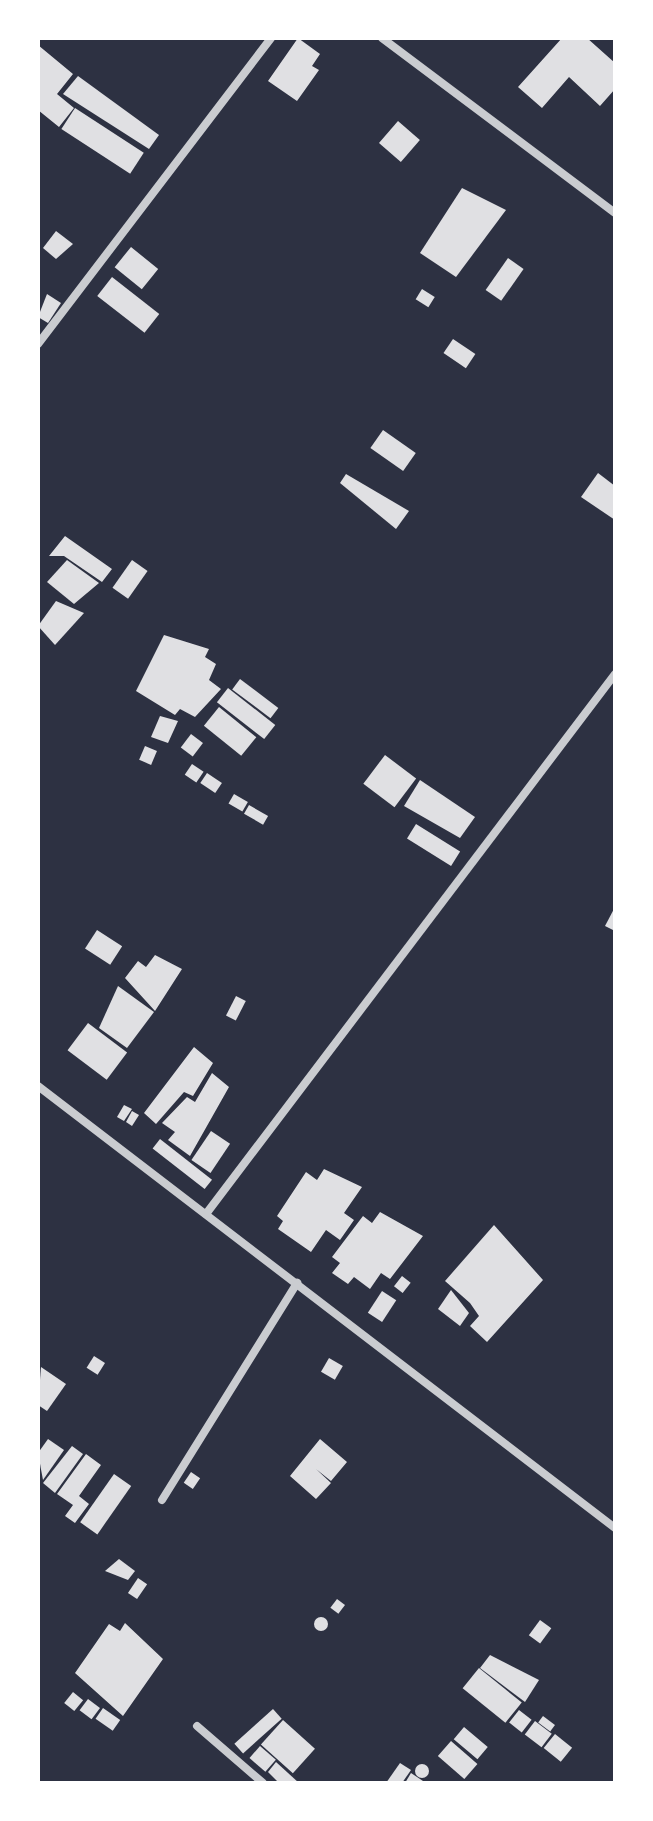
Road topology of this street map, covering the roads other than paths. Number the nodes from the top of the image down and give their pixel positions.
1 (271, 38) edge
2 (382, 38) edge
3 (615, 213) edge
4 (38, 344) edge
5 (615, 674) edge
6 (38, 1086) edge
7 (206, 1214) junction
8 (297, 1283) junction
9 (162, 1500) dead end
10 (615, 1528) edge
11 (197, 1726) dead end
12 (263, 1783) edge

1 - 4 street
2 - 3 street
5 - 7 street
6 - 7 street
7 - 8 street
8 - 9 street
8 - 10 street
11 - 12 street

